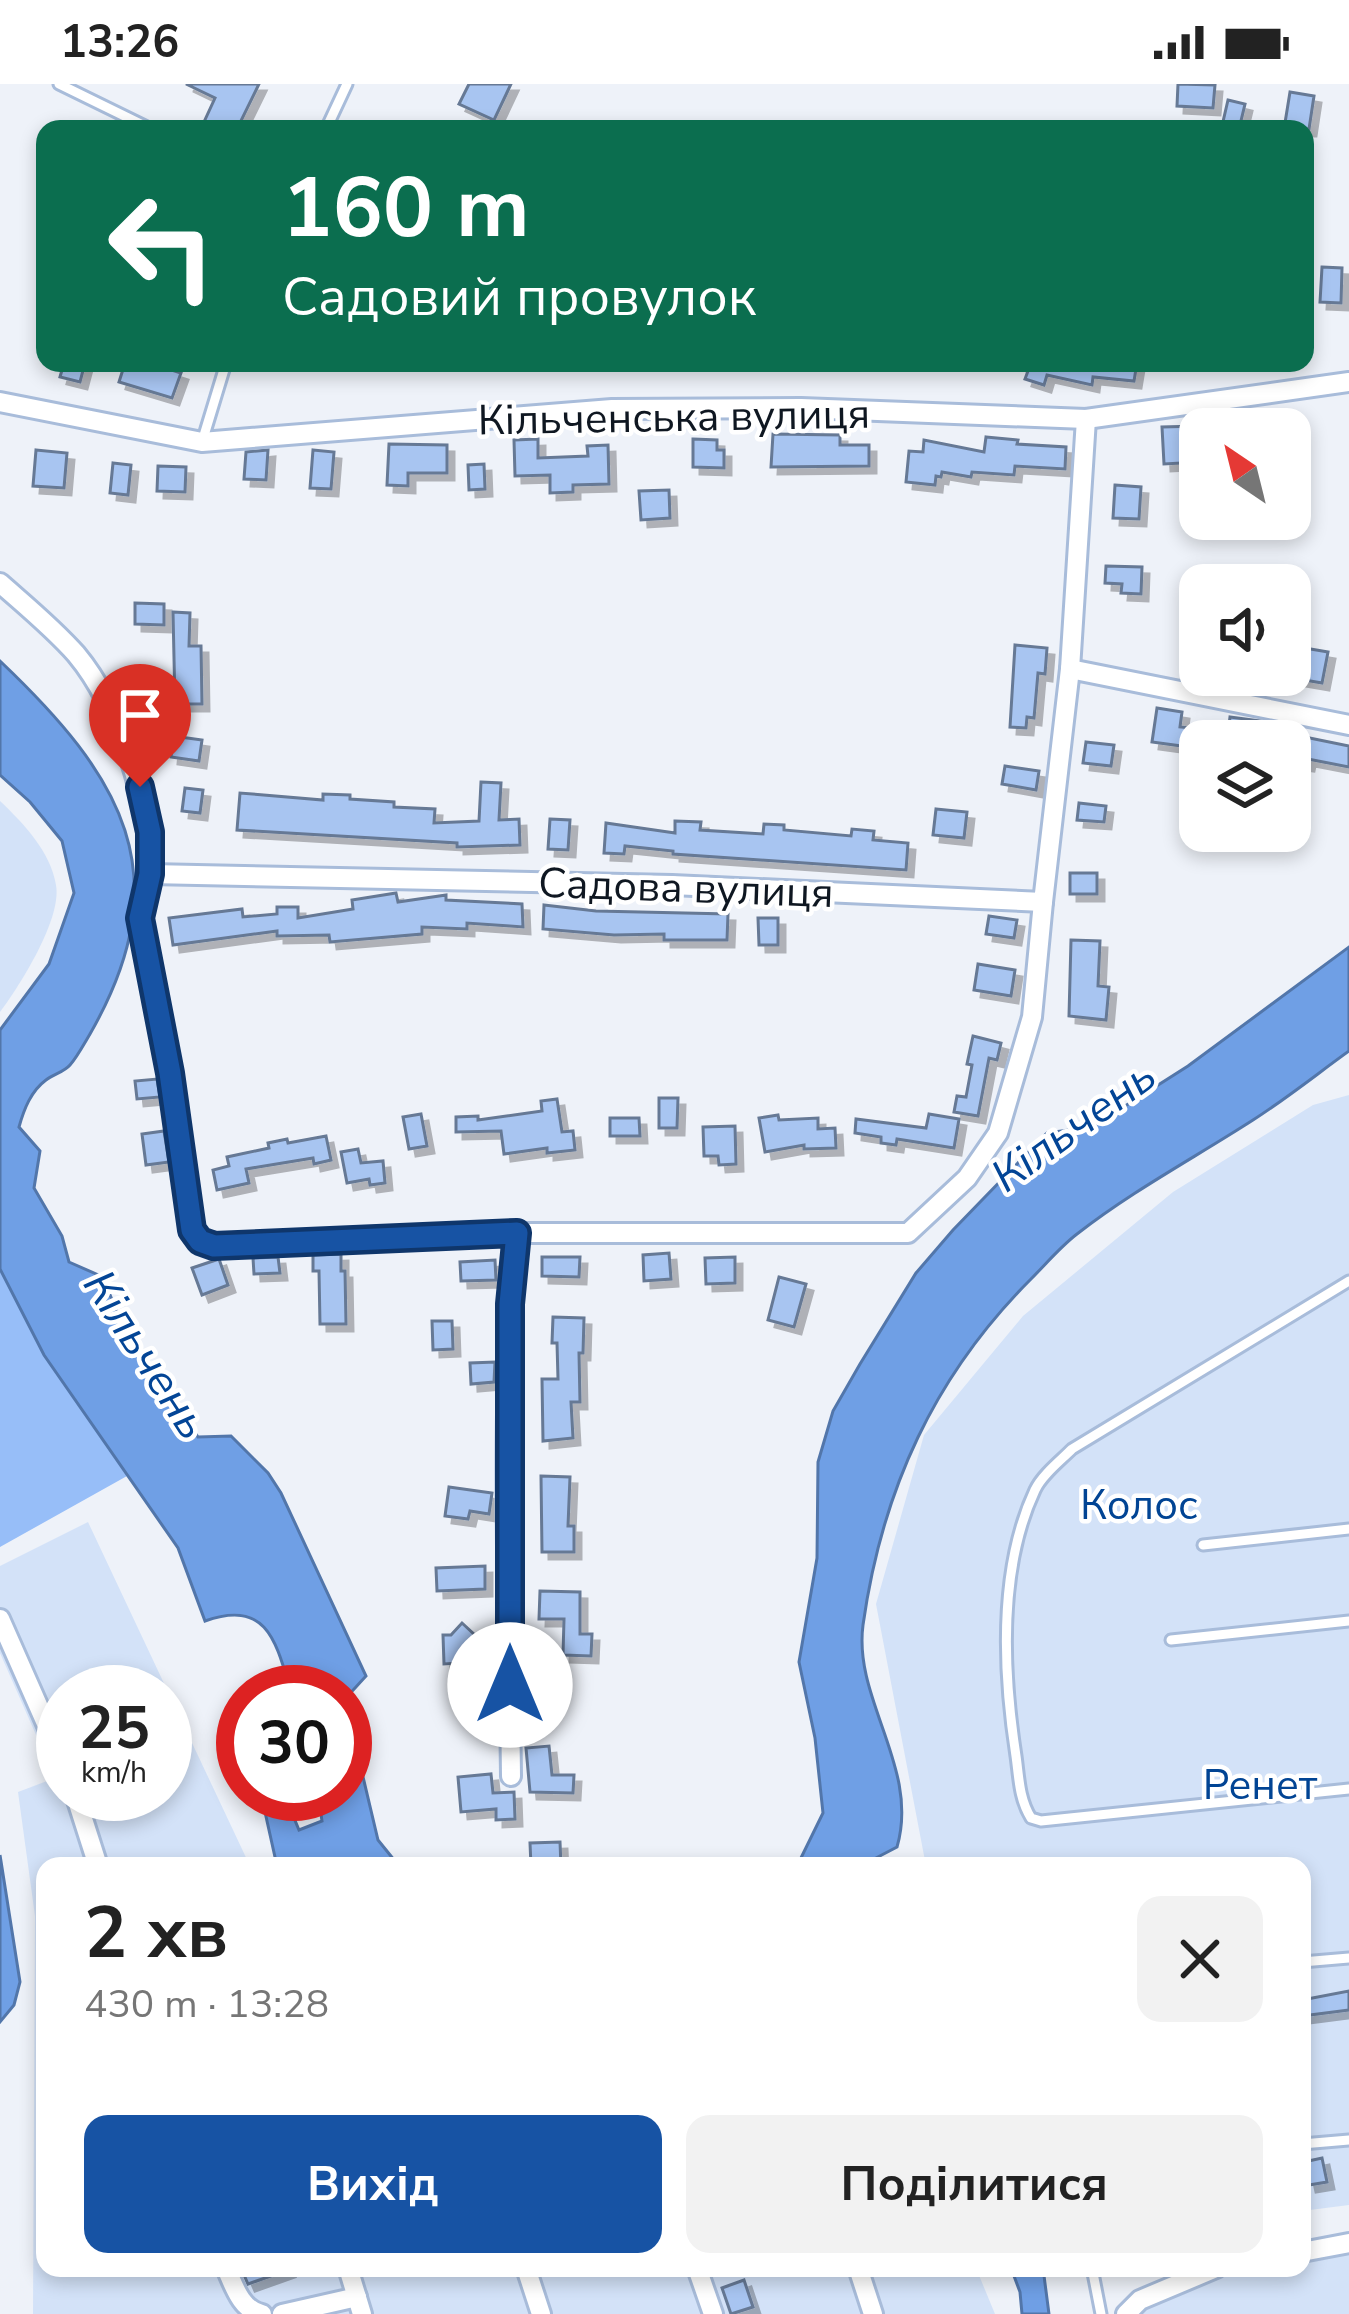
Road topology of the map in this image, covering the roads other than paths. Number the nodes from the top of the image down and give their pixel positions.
1 (58, 84) edge
2 (347, 84) edge
3 (79, 89) edge
4 (135, 120) edge
5 (330, 120) edge
6 (223, 372) edge
7 (1349, 382) edge
8 (0, 402) edge
9 (1086, 418) junction
10 (202, 442) junction
11 (0, 583) edge
12 (1070, 669) junction
13 (1349, 725) edge
14 (150, 874) junction
15 (1043, 902) junction
16 (517, 1233) junction
17 (1349, 1281) edge
18 (1349, 1529) edge
19 (1202, 1544) dead end
20 (0, 1619) edge
21 (1349, 1621) edge
22 (1171, 1640) dead end
23 (36, 1701) edge
24 (511, 1776) dead end
25 (1349, 1789) edge
26 (84, 1821) edge
27 (95, 1857) edge
28 (1349, 1958) edge
29 (1311, 1960) edge
30 (1349, 2140) edge
31 (1311, 2143) edge
32 (1349, 2243) edge
33 (1311, 2250) edge
34 (230, 2277) edge
35 (529, 2277) edge
36 (700, 2277) edge
37 (861, 2277) edge
38 (1094, 2277) edge
39 (1195, 2277) edge
40 (360, 2305) edge
41 (262, 2314) edge
42 (282, 2314) edge
43 (541, 2314) edge
44 (713, 2314) edge
45 (873, 2314) edge
46 (1101, 2314) edge
47 (1126, 2314) edge

1 - 3 lane
2 - 5 lane
3 - 4 lane
6 - 10 lane
7 - 9 street, Кільченська вулиця
8 - 10 street, Кільченська вулиця
9 - 10 street, Кільченська вулиця
9 - 12 street
11 - 14 street
12 - 13 street
12 - 15 street
14 - 15 street, Садова вулиця
14 - 16 street
15 - 16 street
16 - 24 street
17 - 25 lane
18 - 19 lane
20 - 23 street
21 - 22 lane
26 - 27 street
28 - 29 lane
30 - 31 lane
32 - 33 street
34 - 41 street
35 - 43 street
36 - 44 street
37 - 45 street
38 - 46 lane
39 - 47 street
40 - 42 street

